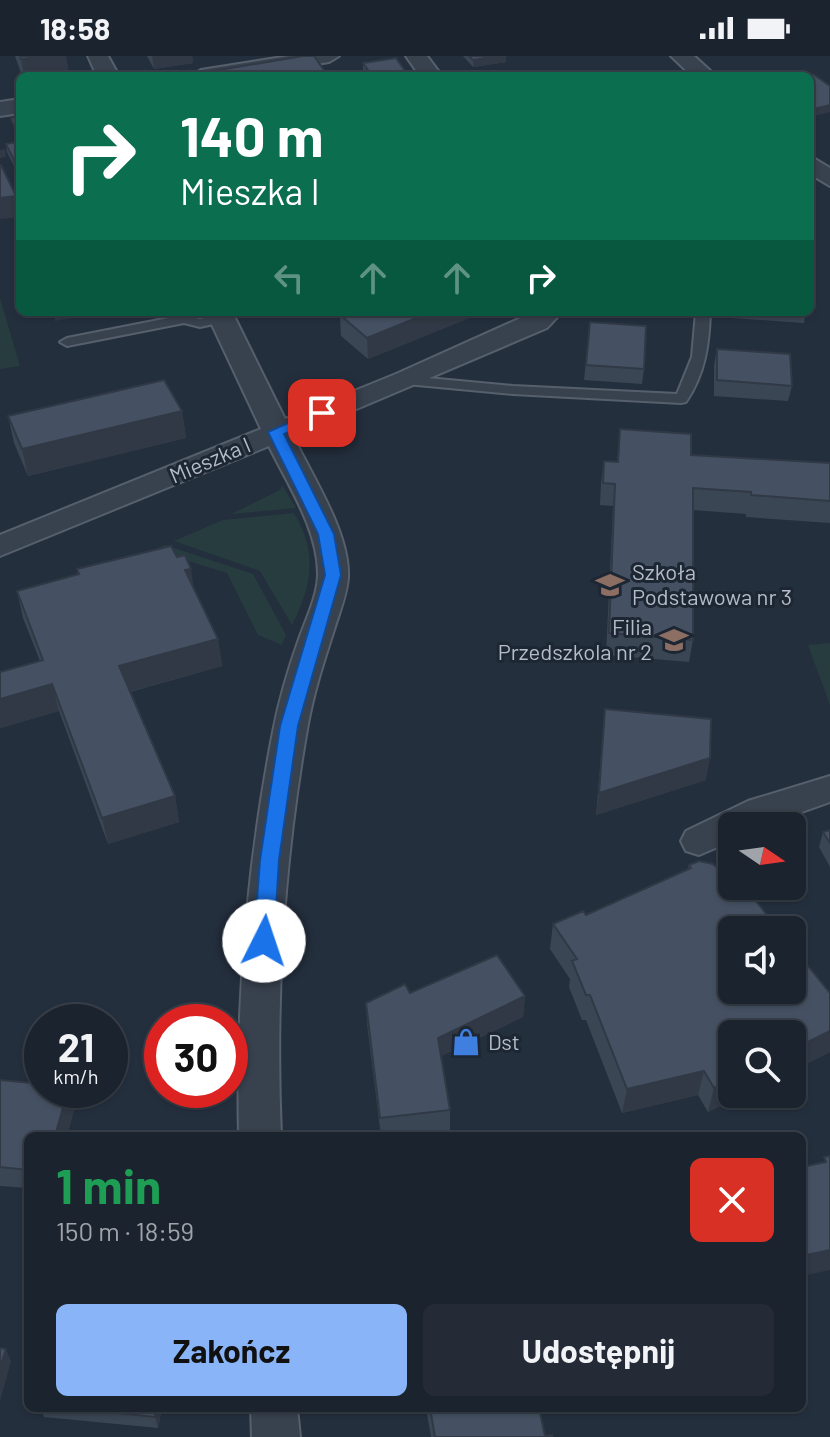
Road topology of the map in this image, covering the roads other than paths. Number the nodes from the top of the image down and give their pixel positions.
1 (329, 56) edge
2 (681, 56) edge
3 (227, 72) edge
4 (700, 72) edge
5 (814, 166) edge
6 (830, 179) edge
7 (218, 316) edge
8 (221, 316) edge
9 (545, 316) edge
10 (703, 316) edge
11 (67, 342) dead end
12 (406, 380) junction
13 (275, 432) junction
14 (0, 546) edge
15 (830, 789) edge
16 (699, 841) dead end
17 (260, 1132) edge
18 (274, 1412) edge
19 (276, 1437) edge

1 - 3 street
2 - 4 street
5 - 6 street
7 - 11 lane
8 - 13 street
9 - 12 street, Mieszka I
10 - 12 lane
12 - 13 street, Mieszka I
13 - 14 street, Mieszka I
13 - 17 street
15 - 16 street
18 - 19 street

